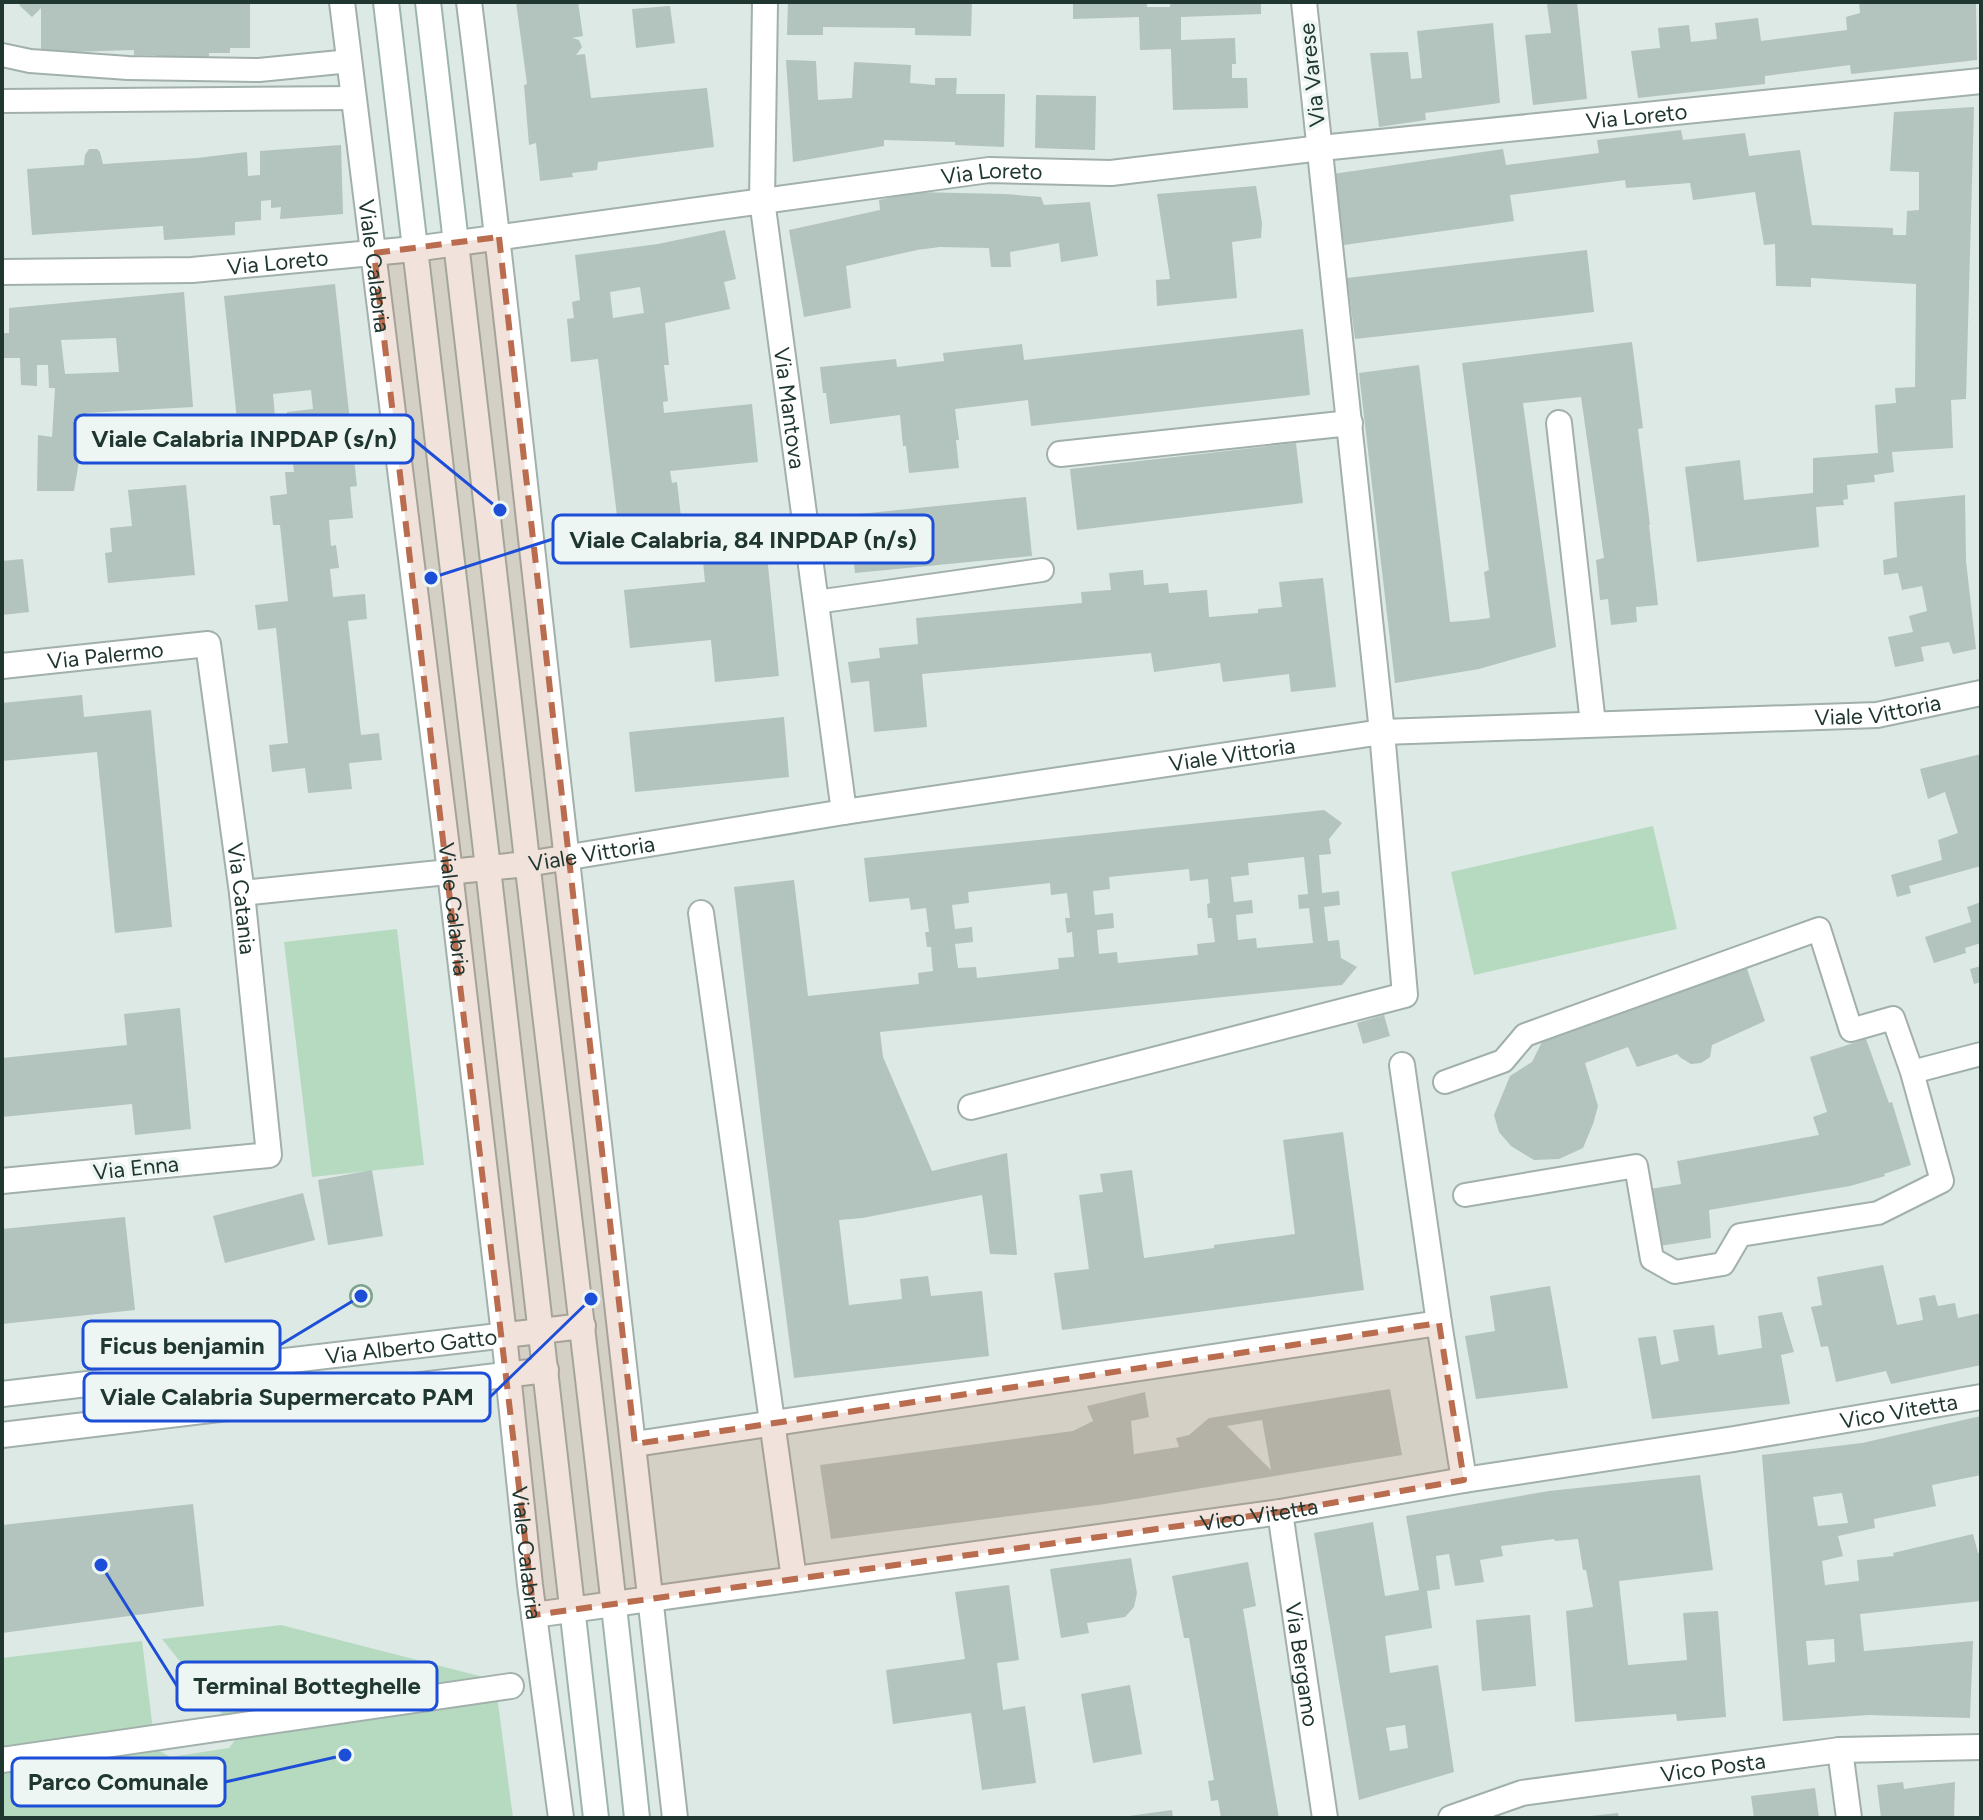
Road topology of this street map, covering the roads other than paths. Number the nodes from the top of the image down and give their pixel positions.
1 (342, 2) edge
2 (386, 2) edge
3 (428, 2) edge
4 (469, 2) edge
5 (765, 2) edge
6 (1304, 2) edge
7 (2, 55) edge
8 (350, 61) junction
9 (1981, 81) edge
10 (354, 98) junction
11 (2, 101) edge
12 (1321, 148) junction
13 (762, 200) junction
14 (499, 237) junction
15 (458, 243) junction
16 (414, 249) junction
17 (374, 253) junction
18 (2, 272) edge
19 (1350, 423) junction
20 (1559, 423) dead end
21 (1060, 454) dead end
22 (1042, 570) dead end
23 (816, 602) junction
24 (208, 644) joint
25 (2, 666) edge
26 (1981, 693) edge
27 (1593, 724) junction
28 (1382, 732) junction
29 (844, 812) junction
30 (566, 857) junction
31 (527, 864) junction
32 (488, 868) junction
33 (450, 872) junction
34 (242, 893) junction
35 (701, 913) dead end
36 (1981, 1054) edge
37 (1402, 1065) dead end
38 (1912, 1072) junction
39 (1445, 1082) dead end
40 (971, 1107) dead end
41 (269, 1155) joint
42 (2, 1181) edge
43 (1465, 1195) dead end
44 (1439, 1323) junction
45 (583, 1326) junction
46 (542, 1330) junction
47 (504, 1335) junction
48 (546, 1370) junction
49 (508, 1375) junction
50 (2, 1394) edge
51 (1981, 1397) edge
52 (772, 1423) junction
53 (2, 1435) edge
54 (635, 1444) junction
55 (1464, 1480) junction
56 (1280, 1512) junction
57 (794, 1579) junction
58 (652, 1599) junction
59 (615, 1604) junction
60 (573, 1610) junction
61 (534, 1615) junction
62 (511, 1686) dead end
63 (1981, 1747) edge
64 (1840, 1750) junction
65 (2, 1760) edge
66 (561, 1818) edge
67 (596, 1818) edge
68 (637, 1818) edge
69 (675, 1818) edge
70 (1325, 1818) edge
71 (1451, 1818) edge
72 (1849, 1818) edge

1 - 8 street, Viale Calabria
2 - 16 street, Viale Calabria
3 - 15 street
4 - 14 street
5 - 13 street, Via Mantova
6 - 12 street, Via Varese
7 - 8 lane
8 - 10 street, Viale Calabria
9 - 12 street, Via Loreto
10 - 11 lane
10 - 17 street, Viale Calabria
12 - 13 street, Via Loreto
12 - 19 street, Via Varese
13 - 14 street, Via Loreto
13 - 23 street, Via Mantova
14 - 15 street, Via Loreto
14 - 30 street
15 - 16 street, Via Loreto
15 - 31 street
16 - 17 street, Via Loreto
16 - 32 street, Viale Calabria
17 - 18 street, Via Loreto
17 - 33 street, Viale Calabria
19 - 21 street
19 - 28 street, Via Varese
20 - 27 street
22 - 23 lane
23 - 29 street, Via Mantova
24 - 25 street, Via Palermo
24 - 34 street, Via Catania
26 - 27 street, Viale Vittoria
27 - 28 street, Viale Vittoria
28 - 29 street, Viale Vittoria
28 - 40 street, Via Varese
29 - 30 street, Viale Vittoria
30 - 31 street, Viale Vittoria
30 - 54 street
31 - 32 street, Viale Vittoria
31 - 45 street
32 - 33 street, Viale Vittoria
32 - 46 street, Viale Calabria
33 - 34 street, Viale Vittoria
33 - 47 street, Viale Calabria
34 - 41 street, Via Catania
35 - 52 street
36 - 38 lane
37 - 44 street
38 - 39 lane
38 - 43 lane
41 - 42 street, Via Enna
44 - 52 street
44 - 55 street
45 - 46 street, Via Alberto Gatto
45 - 59 street
46 - 47 street, Via Alberto Gatto
46 - 48 street, Viale Calabria
47 - 49 street, Viale Calabria
47 - 50 street, Via Alberto Gatto
48 - 49 street
48 - 60 street, Viale Calabria
49 - 53 street
49 - 61 street, Viale Calabria
51 - 55 street, Vico Vitetta
52 - 54 street
52 - 57 street
54 - 58 street
55 - 56 street, Vico Vitetta
56 - 57 street, Vico Vitetta
56 - 70 street, Via Bergamo
57 - 58 street, Vico Vitetta
58 - 59 street, Vico Vitetta
58 - 69 street
59 - 60 street, Vico Vitetta
59 - 68 street
60 - 61 street, Vico Vitetta
60 - 67 street, Viale Calabria
61 - 66 street, Viale Calabria
62 - 65 street
63 - 64 street, Vico Posta
64 - 71 street, Vico Posta
64 - 72 street

